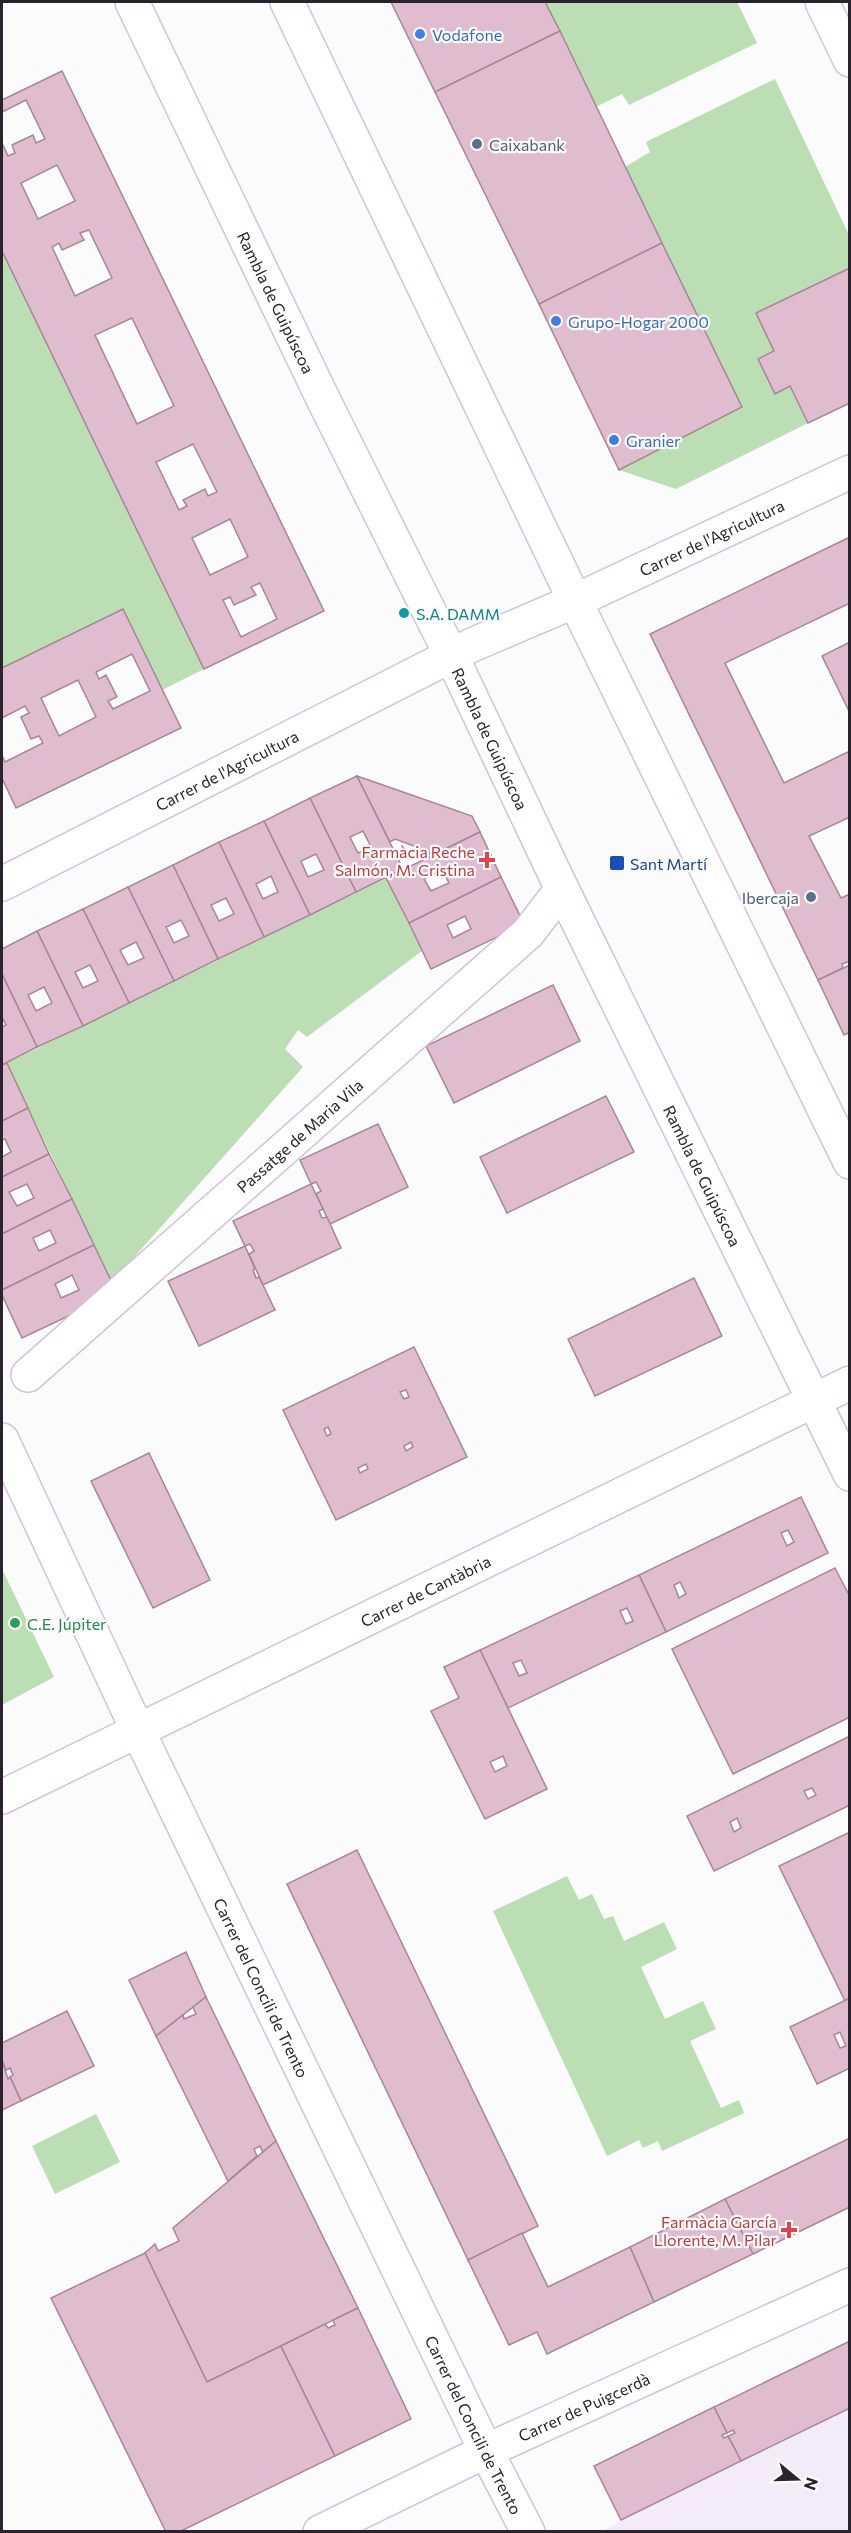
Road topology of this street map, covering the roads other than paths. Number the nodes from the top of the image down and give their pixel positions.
1 (132, 2) edge
2 (287, 2) edge
3 (822, 2) edge
4 (849, 60) edge
5 (849, 472) edge
6 (575, 601) junction
7 (452, 657) junction
8 (2, 884) edge
9 (562, 889) junction
10 (849, 1162) edge
11 (28, 1375) dead end
12 (849, 1383) edge
13 (813, 1401) junction
14 (2, 1440) edge
15 (849, 1474) edge
16 (138, 1731) junction
17 (2, 1797) edge
18 (849, 2285) edge
19 (486, 2451) junction
20 (320, 2532) edge
21 (528, 2532) edge

1 - 7 street, Rambla de Guipúscoa
2 - 6 street
3 - 4 street
5 - 6 street, Carrer de l'Agricultura
6 - 7 street, Carrer de l'Agricultura
6 - 10 street
7 - 8 street, Carrer de l'Agricultura
7 - 9 street, Rambla de Guipúscoa
9 - 11 street, Passatge de Maria Vila
9 - 13 street, Rambla de Guipúscoa
12 - 13 street, Carrer de Cantàbria
13 - 15 street, Rambla de Guipúscoa
13 - 16 street, Carrer de Cantàbria
14 - 16 street, Carrer del Concili de Trento
16 - 17 street, Carrer de Cantàbria
16 - 19 street, Carrer del Concili de Trento
18 - 19 street, Carrer de Puigcerdà
19 - 20 street, Carrer de Puigcerdà
19 - 21 street, Carrer del Concili de Trento

